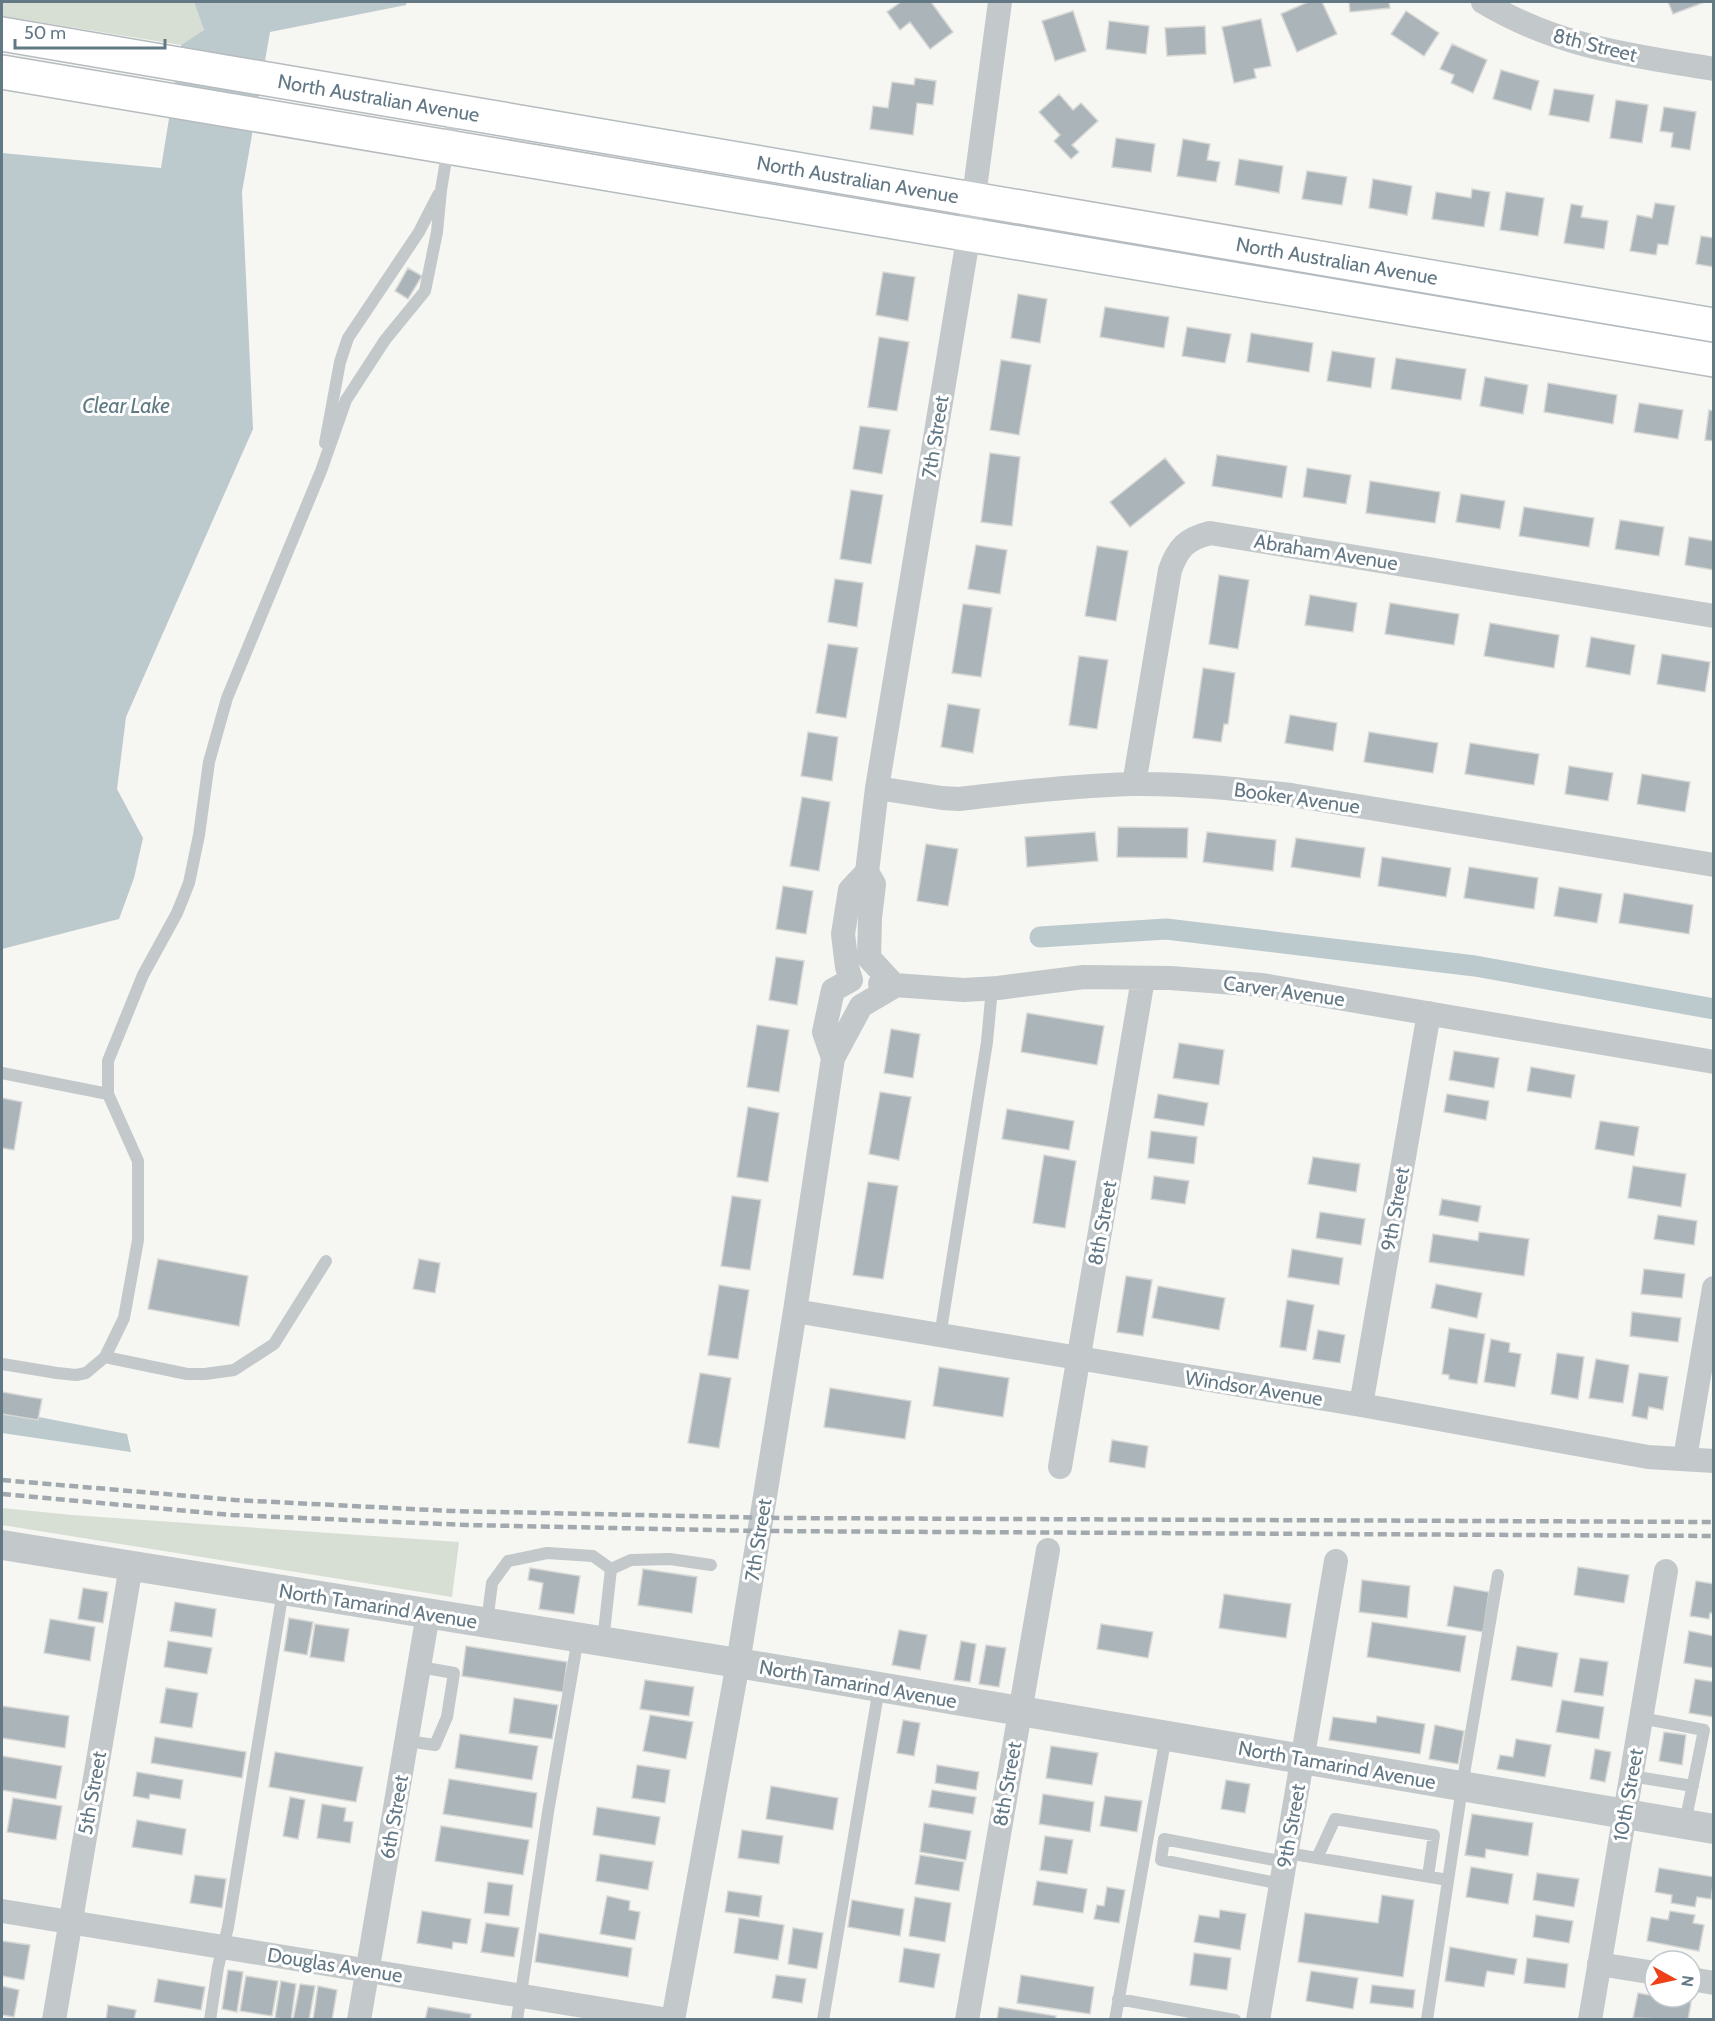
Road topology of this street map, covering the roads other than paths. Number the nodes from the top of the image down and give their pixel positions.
1 (1000, 2) edge
2 (1483, 2) edge
3 (2, 34) edge
4 (1713, 69) edge
5 (2, 72) edge
6 (454, 112) junction
7 (448, 146) junction
8 (441, 190) junction
9 (973, 200) junction
10 (969, 233) junction
11 (1713, 325) edge
12 (1713, 360) edge
13 (321, 471) junction
14 (1713, 616) edge
15 (1134, 784) junction
16 (877, 788) junction
17 (1713, 865) edge
18 (867, 872) junction
19 (1143, 979) junction
20 (851, 980) junction
21 (895, 986) junction
22 (992, 988) junction
23 (1429, 1013) junction
24 (833, 1058) junction
25 (1713, 1062) edge
26 (2, 1073) edge
27 (108, 1094) junction
28 (326, 1261) dead end
29 (1713, 1288) edge
30 (795, 1311) junction
31 (940, 1336) junction
32 (105, 1357) junction
33 (1078, 1359) junction
34 (2, 1364) edge
35 (1361, 1406) junction
36 (1684, 1458) junction
37 (1713, 1461) edge
38 (1060, 1467) dead end
39 (2, 1545) edge
40 (1048, 1550) dead end
41 (1336, 1561) dead end
42 (711, 1565) dead end
43 (131, 1566) junction
44 (611, 1569) junction
45 (1666, 1571) dead end
46 (1498, 1575) dead end
47 (283, 1591) junction
48 (428, 1614) junction
49 (486, 1623) junction
50 (591, 1640) junction
51 (738, 1663) junction
52 (420, 1667) junction
53 (879, 1687) junction
54 (1019, 1711) junction
55 (1641, 1718) junction
56 (1166, 1736) junction
57 (407, 1741) junction
58 (1302, 1759) junction
59 (1631, 1776) junction
60 (1693, 1786) junction
61 (1462, 1787) junction
62 (1624, 1814) junction
63 (1699, 1827) edge
64 (1317, 1858) junction
65 (1284, 1866) junction
66 (1428, 1876) junction
67 (1448, 1880) junction
68 (2, 1911) edge
69 (71, 1922) junction
70 (223, 1947) junction
71 (1599, 1964) junction
72 (368, 1970) junction
73 (1643, 1971) edge
74 (522, 1995) junction
75 (1118, 1999) junction
76 (54, 2019) edge
77 (210, 2019) edge
78 (359, 2019) edge
79 (517, 2019) edge
80 (671, 2019) edge
81 (823, 2019) edge
82 (967, 2019) edge
83 (1115, 2019) edge
84 (1235, 2019) edge
85 (1258, 2019) edge
86 (1427, 2019) edge
87 (1590, 2019) edge

1 - 9 street, 7th Street
2 - 4 street, 8th Street
3 - 6 main road, North Australian Avenue
5 - 7 main road, North Australian Avenue
6 - 7 lane
6 - 9 main road, North Australian Avenue
7 - 8 lane
7 - 10 main road, North Australian Avenue
8 - 13 lane
8 - 13 lane
9 - 10 street, 7th Street
9 - 11 main road, North Australian Avenue
10 - 12 main road, North Australian Avenue
10 - 16 street, 7th Street
13 - 27 lane
14 - 15 street, Abraham Avenue
15 - 16 street, Booker Avenue
15 - 17 street, Booker Avenue
16 - 18 street, 7th Street
18 - 20 street
18 - 21 street, 7th Street
19 - 22 street, Carver Avenue
19 - 23 street, Carver Avenue
19 - 33 street, 8th Street
20 - 21 street, Carver Avenue
20 - 24 street, 7th Street
21 - 22 street, Carver Avenue
21 - 24 street, 7th Street
22 - 31 lane
23 - 25 street, Carver Avenue
23 - 35 street, 9th Street
24 - 30 street, 7th Street
26 - 27 lane
27 - 32 lane
28 - 32 lane
29 - 36 street
30 - 31 street, Windsor Avenue
30 - 51 street, 7th Street
31 - 33 street, Windsor Avenue
32 - 34 lane
33 - 35 street, Windsor Avenue
33 - 38 street, 8th Street
35 - 36 street, Windsor Avenue
36 - 37 street, Windsor Avenue
39 - 43 street, North Tamarind Avenue
40 - 54 street, 8th Street
41 - 58 street, 9th Street
42 - 44 lane
43 - 47 street, North Tamarind Avenue
43 - 69 street, 5th Street
44 - 49 lane
44 - 50 lane
45 - 55 street, 10th Street
46 - 61 lane
47 - 48 street, North Tamarind Avenue
47 - 70 lane
48 - 49 street, North Tamarind Avenue
48 - 52 street, 6th Street
49 - 50 street, North Tamarind Avenue
50 - 51 street, North Tamarind Avenue
50 - 74 lane
51 - 53 street, North Tamarind Avenue
51 - 80 street, 7th Street
52 - 57 street, 6th Street
52 - 57 lane
53 - 54 street, North Tamarind Avenue
53 - 81 lane
54 - 56 street, North Tamarind Avenue
54 - 82 street, 8th Street
55 - 59 street, 10th Street
55 - 60 lane
56 - 58 street, North Tamarind Avenue
56 - 75 lane
57 - 72 street, 6th Street
58 - 61 street, North Tamarind Avenue
58 - 65 street, 9th Street
59 - 60 lane
59 - 62 street, 10th Street
60 - 63 lane
61 - 62 street, North Tamarind Avenue
61 - 67 lane
62 - 63 street, North Tamarind Avenue
62 - 71 street, 10th Street
64 - 65 lane
64 - 66 lane
64 - 66 lane
65 - 65 lane
65 - 85 street, 9th Street
66 - 67 lane
67 - 86 lane
68 - 69 street, Douglas Avenue
69 - 70 street, Douglas Avenue
69 - 76 street, 5th Street
70 - 72 street, Douglas Avenue
70 - 77 lane
71 - 73 street
71 - 87 street, 10th Street
72 - 74 street, Douglas Avenue
72 - 78 street, 6th Street
74 - 79 lane
74 - 80 street, Douglas Avenue
75 - 83 lane
75 - 84 lane

